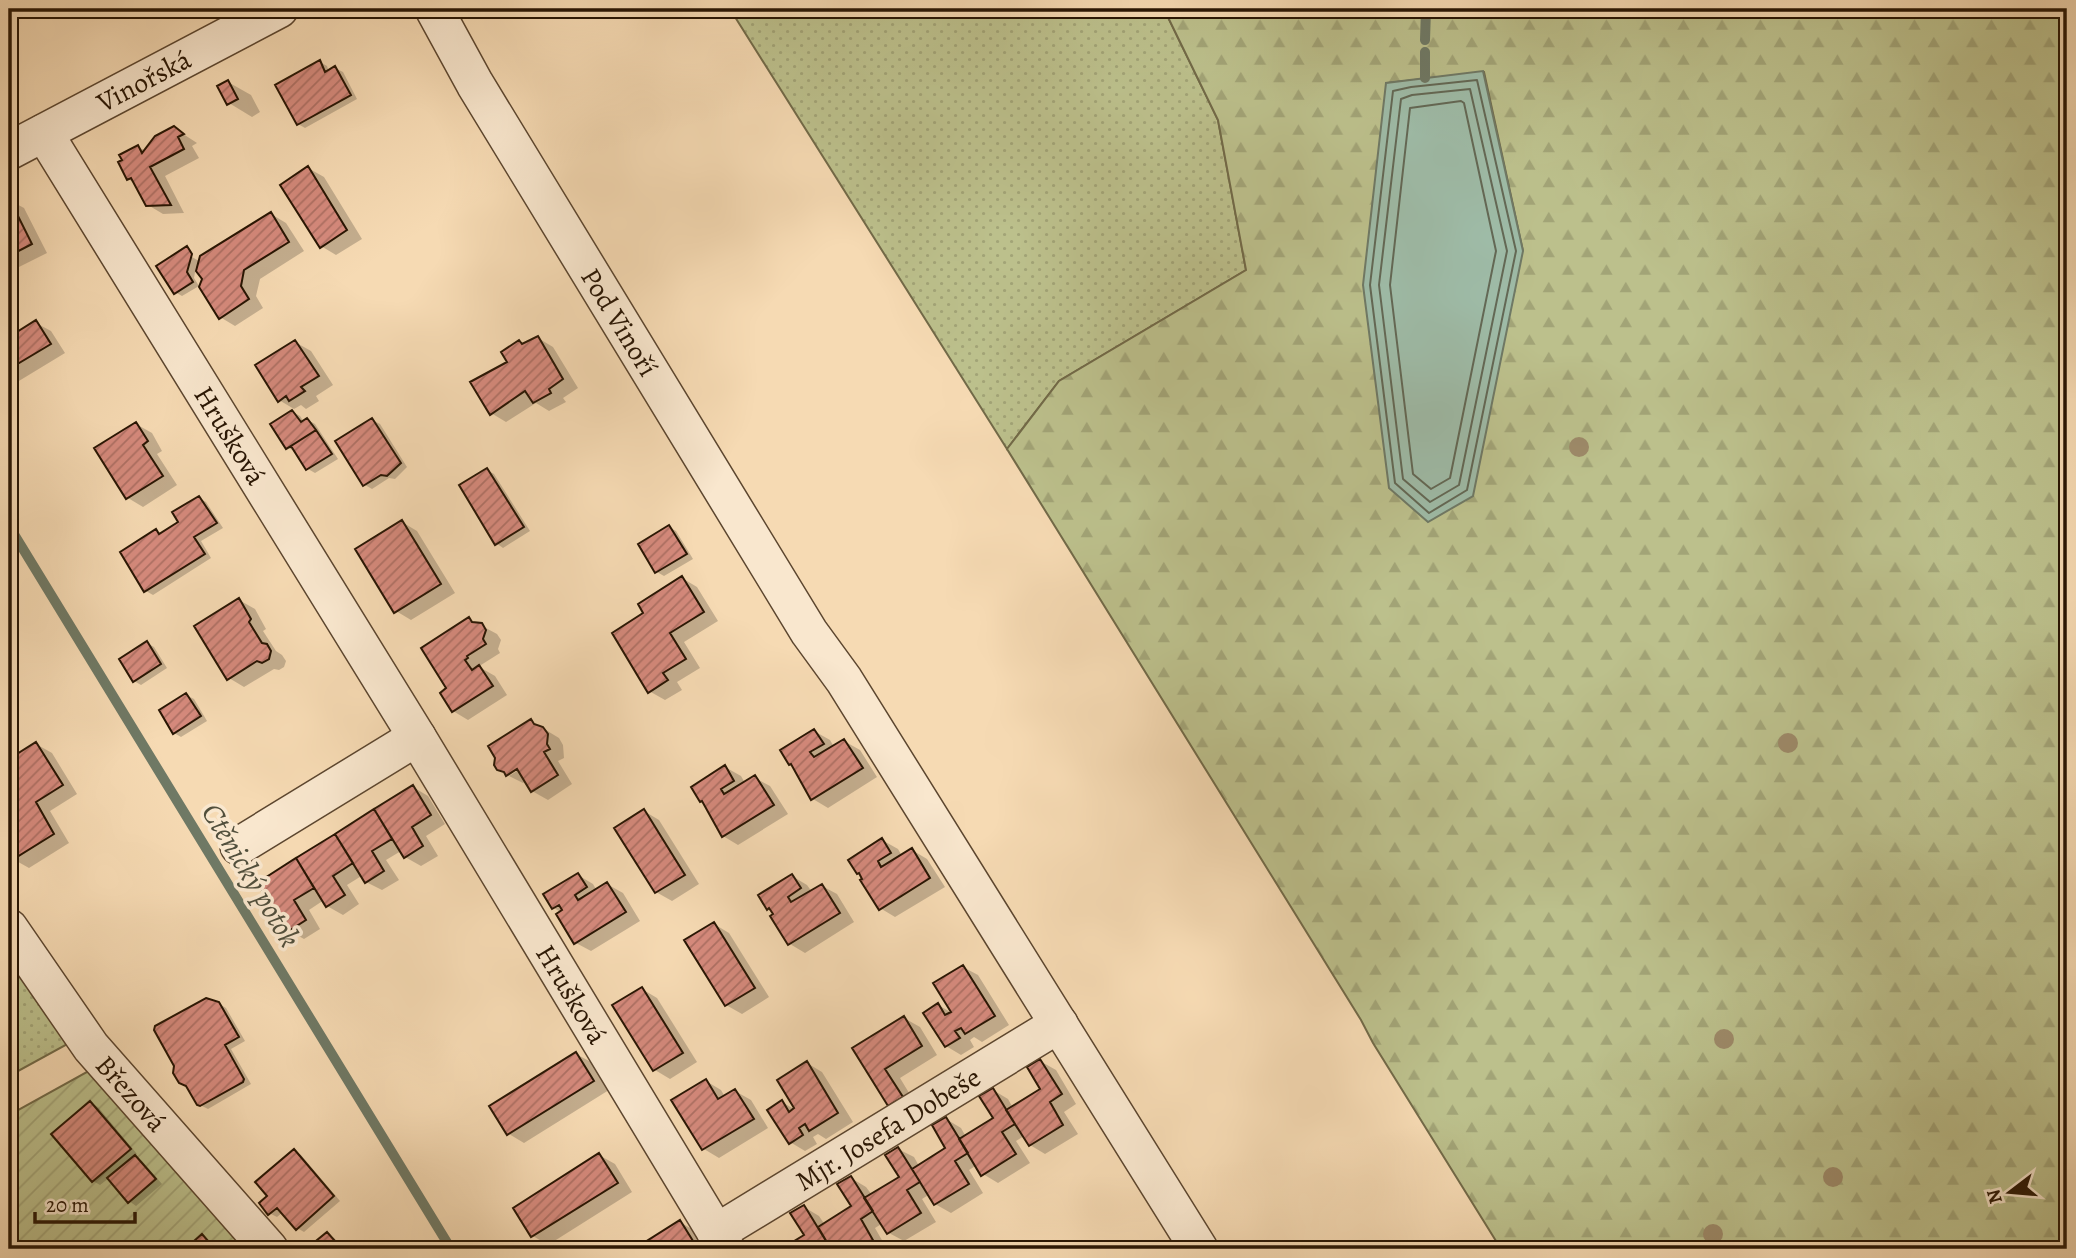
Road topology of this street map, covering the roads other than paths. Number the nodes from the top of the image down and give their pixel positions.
1 (279, 9) edge
2 (434, 9) edge
3 (44, 133) junction
4 (9, 151) edge
5 (417, 737) junction
6 (239, 846) dead end
7 (9, 928) edge
8 (1059, 1024) junction
9 (721, 1241) edge
10 (269, 1249) edge
11 (1199, 1249) edge

1 - 3 street, Vinořská
2 - 8 street, Pod Vinoří
3 - 4 street, Vinořská
3 - 5 street, Hrušková
5 - 6 street
5 - 9 street, Hrušková
7 - 10 street, Březová
8 - 9 street, Mjr. Josefa Dobeše
8 - 11 street, Pod Vinoří

